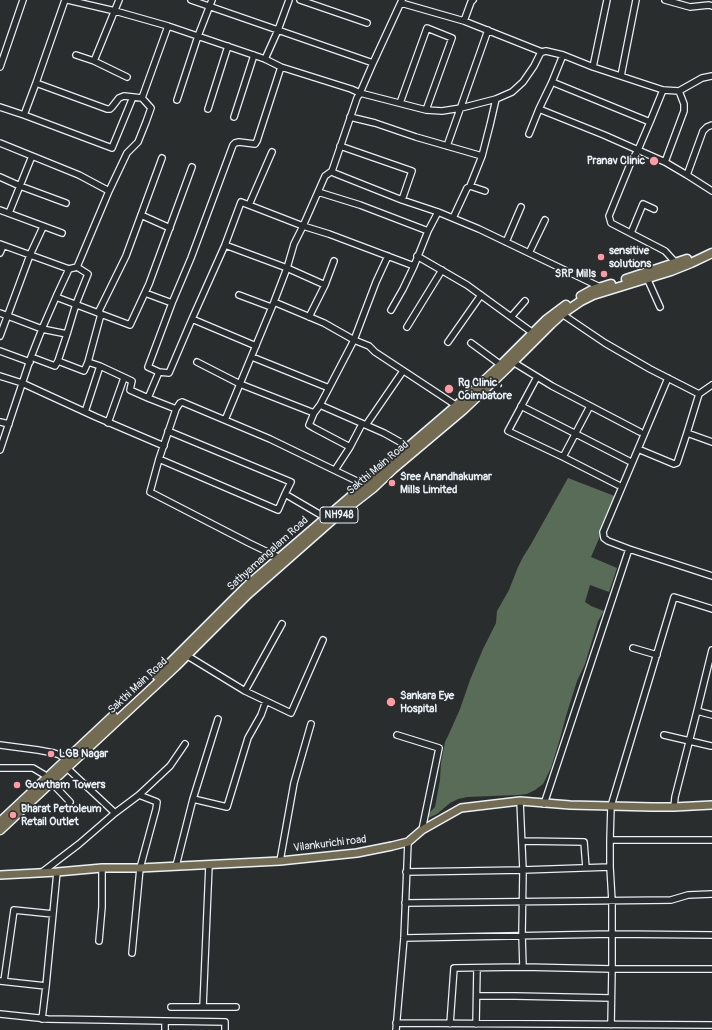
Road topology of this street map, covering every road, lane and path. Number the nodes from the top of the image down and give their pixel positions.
1 (23, 0) edge
2 (64, 0) edge
3 (68, 0) edge
4 (120, 0) edge
5 (191, 0) edge
6 (212, 0) edge
7 (289, 0) edge
8 (300, 0) edge
9 (473, 0) edge
10 (607, 0) edge
11 (636, 0) edge
12 (665, 0) edge
13 (401, 1) edge
14 (210, 6) junction
15 (712, 6) edge
16 (115, 11) junction
17 (464, 21) junction
18 (367, 23) dead end
19 (168, 26) junction
20 (278, 30) junction
21 (488, 30) junction
22 (198, 36) junction
23 (228, 46) junction
24 (542, 52) junction
25 (76, 55) dead end
26 (254, 55) junction
27 (563, 55) junction
28 (265, 59) junction
29 (94, 61) junction
30 (373, 63) junction
31 (0, 67) edge
32 (281, 67) junction
33 (593, 67) junction
34 (621, 76) junction
35 (712, 76) edge
36 (127, 77) dead end
37 (552, 82) junction
38 (36, 83) junction
39 (664, 90) junction
40 (679, 91) junction
41 (360, 94) junction
42 (133, 97) junction
43 (142, 98) junction
44 (496, 99) junction
45 (177, 100) dead end
46 (400, 103) junction
47 (0, 106) edge
48 (461, 108) junction
49 (208, 109) dead end
50 (539, 109) junction
51 (426, 110) junction
52 (24, 115) junction
53 (234, 117) dead end
54 (350, 117) junction
55 (650, 122) junction
56 (712, 125) edge
57 (529, 134) dead end
58 (0, 143) edge
59 (340, 146) junction
60 (447, 146) junction
61 (638, 150) junction
62 (272, 152) dead end
63 (32, 156) junction
64 (482, 156) junction
65 (162, 158) dead end
66 (665, 162) junction
67 (192, 167) dead end
68 (332, 171) junction
69 (686, 175) junction
70 (0, 177) edge
71 (20, 186) junction
72 (470, 186) junction
73 (109, 191) junction
74 (485, 191) dead end
75 (712, 191) edge
76 (318, 192) junction
77 (402, 200) junction
78 (66, 203) dead end
79 (249, 205) junction
80 (521, 207) dead end
81 (654, 209) dead end
82 (0, 210) edge
83 (438, 212) junction
84 (8, 213) junction
85 (141, 216) junction
86 (453, 218) junction
87 (545, 220) dead end
88 (303, 226) junction
89 (43, 227) junction
90 (170, 228) junction
91 (428, 231) junction
92 (62, 233) dead end
93 (631, 233) junction
94 (506, 242) junction
95 (1, 245) edge
96 (225, 245) junction
97 (712, 246) edge
98 (529, 252) junction
99 (0, 253) edge
100 (712, 253) edge
101 (30, 255) junction
102 (388, 256) junction
103 (417, 256) junction
104 (334, 261) dead end
105 (676, 263) junction
106 (414, 266) junction
107 (77, 267) junction
108 (287, 268) junction
109 (69, 269) junction
110 (442, 270) junction
111 (647, 278) junction
112 (325, 285) junction
113 (600, 287) junction
114 (145, 293) junction
115 (239, 294) dead end
116 (481, 295) junction
117 (56, 296) junction
118 (525, 301) dead end
119 (172, 303) junction
120 (76, 304) junction
121 (272, 305) junction
122 (660, 307) dead end
123 (391, 310) dead end
124 (100, 313) junction
125 (0, 314) edge
126 (562, 314) junction
127 (8, 316) junction
128 (309, 316) junction
129 (511, 317) junction
130 (192, 319) junction
131 (407, 327) dead end
132 (42, 329) junction
133 (532, 333) junction
134 (66, 334) junction
135 (0, 336) edge
136 (354, 340) junction
137 (448, 342) dead end
138 (471, 343) dead end
139 (256, 346) junction
140 (0, 351) edge
141 (252, 357) junction
142 (31, 360) junction
143 (58, 361) junction
144 (88, 362) junction
145 (197, 362) dead end
146 (513, 362) junction
147 (501, 365) junction
148 (100, 366) junction
149 (403, 371) junction
150 (158, 372) junction
151 (0, 376) edge
152 (537, 377) junction
153 (124, 378) junction
154 (668, 378) junction
155 (22, 383) junction
156 (240, 384) junction
157 (712, 385) edge
158 (329, 388) junction
159 (699, 394) junction
160 (148, 398) junction
161 (466, 402) junction
162 (320, 405) junction
163 (456, 406) junction
164 (521, 406) junction
165 (590, 406) junction
166 (176, 408) junction
167 (85, 412) junction
168 (314, 413) junction
169 (225, 420) junction
170 (0, 422) edge
171 (108, 423) junction
172 (9, 424) junction
173 (364, 425) junction
174 (168, 431) junction
175 (640, 432) dead end
176 (687, 433) junction
177 (576, 434) junction
178 (712, 442) edge
179 (164, 446) junction
180 (350, 447) junction
181 (410, 447) junction
182 (638, 449) junction
183 (0, 450) edge
184 (563, 457) junction
185 (159, 459) junction
186 (629, 461) dead end
187 (335, 470) junction
188 (365, 485) junction
189 (618, 485) dead end
190 (285, 494) junction
191 (326, 518) junction
192 (629, 549) junction
193 (280, 558) junction
194 (712, 576) edge
195 (712, 609) edge
196 (282, 624) dead end
197 (323, 640) dead end
198 (633, 648) dead end
199 (712, 650) edge
200 (186, 655) junction
201 (657, 655) junction
202 (245, 691) junction
203 (266, 701) junction
204 (697, 711) junction
205 (712, 715) edge
206 (218, 719) dead end
207 (311, 724) dead end
208 (397, 735) dead end
209 (664, 735) dead end
210 (690, 741) junction
211 (185, 744) dead end
212 (0, 745) edge
213 (711, 746) dead end
214 (68, 758) junction
215 (0, 768) edge
216 (67, 768) junction
217 (50, 780) junction
218 (139, 795) junction
219 (194, 799) junction
220 (520, 801) junction
221 (70, 802) dead end
222 (544, 804) junction
223 (712, 805) edge
224 (612, 806) junction
225 (674, 807) junction
226 (115, 813) junction
227 (0, 822) edge
228 (0, 830) edge
229 (422, 830) junction
230 (610, 840) junction
231 (712, 840) edge
232 (522, 841) junction
233 (408, 842) junction
234 (280, 861) junction
235 (209, 865) junction
236 (176, 866) junction
237 (610, 867) junction
238 (102, 868) junction
239 (140, 868) junction
240 (586, 868) junction
241 (523, 870) junction
242 (57, 872) junction
243 (406, 872) junction
244 (42, 873) junction
245 (0, 874) edge
246 (712, 894) edge
247 (612, 901) junction
248 (523, 902) junction
249 (405, 903) junction
250 (53, 914) junction
251 (612, 934) junction
252 (522, 935) junction
253 (712, 935) edge
254 (404, 938) junction
255 (99, 941) dead end
256 (132, 953) dead end
257 (523, 967) junction
258 (477, 968) junction
259 (712, 969) edge
260 (612, 970) junction
261 (2, 981) edge
262 (46, 986) junction
263 (477, 996) junction
264 (611, 998) junction
265 (236, 1006) dead end
266 (171, 1007) dead end
267 (203, 1007) junction
268 (0, 1014) edge
269 (42, 1018) junction
270 (165, 1021) junction
271 (396, 1023) junction
272 (450, 1024) junction
273 (476, 1024) junction
274 (611, 1025) junction
275 (712, 1025) edge
276 (165, 1030) edge
277 (225, 1030) edge
278 (396, 1030) edge

1 - 31 street
2 - 38 street
3 - 16 street
4 - 16 street
5 - 14 street
6 - 14 street
7 - 20 street
8 - 18 street
9 - 17 street
10 - 33 street
11 - 34 street
12 - 15 street
13 - 17 street
13 - 30 street
14 - 20 street
14 - 22 street
16 - 19 street
16 - 29 street
17 - 21 street
19 - 22 street
19 - 43 street
20 - 28 street
20 - 30 street
21 - 24 street
21 - 48 street
22 - 23 street
22 - 45 street
23 - 26 street
23 - 49 street
24 - 27 street
24 - 44 street
25 - 29 street
26 - 28 street
26 - 53 street
27 - 33 street
27 - 37 street
28 - 32 street
29 - 36 street
30 - 41 street
32 - 41 street
32 - 119 street
33 - 34 street
34 - 39 street
35 - 40 street
37 - 50 street
37 - 55 street
38 - 42 street
38 - 52 street
39 - 40 street
39 - 55 street
40 - 66 street
41 - 46 street
41 - 54 street
42 - 43 street
42 - 52 street
43 - 73 street
44 - 48 street
44 - 64 street
46 - 51 street
46 - 51 street
47 - 52 street
48 - 51 street
48 - 60 street
50 - 57 street
50 - 61 street
54 - 59 street
54 - 60 street
55 - 61 street
56 - 69 street
58 - 63 street
59 - 68 street
59 - 77 street
60 - 64 street
61 - 66 street
61 - 93 street
62 - 79 street
63 - 71 street
63 - 73 street
64 - 72 street
65 - 85 street
66 - 69 street
67 - 90 street
68 - 76 street
68 - 77 street
69 - 75 street
70 - 71 street
71 - 78 street
71 - 84 street
72 - 74 street
72 - 86 street
73 - 107 street
76 - 88 street
76 - 91 street
77 - 83 street
79 - 88 street
79 - 96 street
80 - 94 street
81 - 93 street
82 - 84 street
83 - 86 street
83 - 91 street
84 - 89 street
85 - 90 street
85 - 124 street
86 - 94 street
87 - 98 street
88 - 102 street
88 - 108 street
89 - 92 street
89 - 101 street
90 - 114 street
91 - 103 street
93 - 105 street
94 - 98 street
95 - 99 street
95 - 101 street
96 - 108 street
96 - 130 street
97 - 105 highway, Sathyamangalam Road / NH948
98 - 113 street
100 - 111 highway, Sakthi Main Road / NH948
101 - 109 street
101 - 127 street
102 - 106 street
102 - 136 street
103 - 106 street
103 - 110 street
104 - 112 street
105 - 113 highway, Sathyamangalam Road / NH948
106 - 123 street
107 - 109 street
107 - 120 street
108 - 112 street
108 - 121 street
109 - 117 street
110 - 116 street
110 - 131 street
111 - 122 street
111 - 126 highway, Sakthi Main Road / NH948
112 - 128 street
113 - 133 highway, Sathyamangalam Road / NH948
114 - 119 street
114 - 124 street
115 - 121 street
116 - 129 street
116 - 137 street
117 - 120 street
117 - 132 street
118 - 129 street
119 - 150 street
120 - 124 street
120 - 134 street
121 - 128 street
121 - 139 street
124 - 144 street
125 - 127 street
126 - 146 highway, Sakthi Main Road / NH948
126 - 154 street
127 - 132 street
127 - 135 street
128 - 136 street
129 - 133 street
130 - 139 street
130 - 150 street
132 - 134 street
132 - 142 street
133 - 147 highway, Sathyamangalam Road / NH948
134 - 143 street
136 - 149 street
136 - 158 street
138 - 147 street
139 - 141 street
140 - 142 street
141 - 156 street
141 - 158 street
142 - 143 street
142 - 155 street
143 - 144 street
144 - 148 street
145 - 156 street
146 - 152 street
146 - 161 highway, Sakthi Main Road / NH948
147 - 161 highway, Sathyamangalam Road / NH948
148 - 153 street
148 - 167 street
149 - 163 street
149 - 173 street
150 - 160 street
151 - 155 street
152 - 164 street
152 - 165 street
153 - 160 street
153 - 171 street
154 - 159 street
154 - 182 street
155 - 167 street
155 - 172 street
156 - 168 street
156 - 169 street
157 - 159 street
158 - 162 street
159 - 176 street
160 - 166 street
161 - 163 highway, Sathyamangalam Road / NH948
161 - 200 highway, Sakthi Main Road / NH948
162 - 168 street
162 - 173 street
163 - 181 highway, Sathyamangalam Road / NH948
164 - 177 street
164 - 184 street
165 - 175 street
165 - 177 street
166 - 169 street
166 - 174 street
167 - 171 street
168 - 180 street
169 - 187 street
170 - 172 street
171 - 179 street
172 - 183 street
173 - 180 street
173 - 181 street
174 - 179 street
174 - 190 street
176 - 178 street
176 - 182 street
177 - 184 street
177 - 186 street
179 - 185 street
180 - 187 street
181 - 188 highway, Sathyamangalam Road / NH948
182 - 192 street
184 - 189 street
185 - 190 street
185 - 193 street
187 - 188 street
188 - 191 highway, Sathyamangalam Road / NH948
190 - 191 street
191 - 193 highway, Sathyamangalam Road / NH948
192 - 194 street
192 - 222 street
193 - 214 highway, Sathyamangalam Road / NH948
195 - 201 street
196 - 202 street
197 - 203 street
198 - 201 street
199 - 204 street
200 - 202 street
200 - 216 highway, Sakthi Main Road / NH948
201 - 224 street
202 - 203 street
203 - 219 street
204 - 205 street
204 - 210 street
206 - 219 street
207 - 234 street
208 - 229 street
209 - 210 street
210 - 213 street
210 - 225 street
211 - 218 street
212 - 214 street
214 - 217 highway, Sathyamangalam Road / NH948
215 - 217 street
216 - 217 highway, Sakthi Main Road / NH948
216 - 226 street
217 - 221 street
217 - 227 highway, Sathyamangalam Road / NH948
217 - 228 highway, Sakthi Main Road / NH948
218 - 226 street
218 - 239 street
219 - 236 street
220 - 222 main road, Vilankurichi road
220 - 229 main road, Vilankurichi road
220 - 232 street
222 - 224 main road, Vilankurichi road
223 - 225 main road, Vilankurichi road
224 - 225 main road, Vilankurichi road
224 - 230 street
226 - 244 street
229 - 233 main road, Vilankurichi road
230 - 231 street
230 - 237 street
232 - 240 street
232 - 241 street
233 - 234 main road, Vilankurichi road
233 - 243 street
234 - 235 main road, Vilankurichi road
235 - 236 main road, Vilankurichi road
235 - 267 street
236 - 239 main road, Vilankurichi road
237 - 240 street
237 - 247 street
238 - 239 main road, Vilankurichi road
238 - 242 main road, Vilankurichi road
238 - 255 street
239 - 256 street
240 - 241 street
241 - 243 street
241 - 248 street
242 - 244 main road, Vilankurichi road
242 - 250 street
243 - 249 street
244 - 245 main road, Vilankurichi road
246 - 247 street
247 - 248 street
247 - 251 street
248 - 249 street
248 - 252 street
249 - 254 street
250 - 261 street
250 - 262 street
251 - 252 street
251 - 253 street
251 - 260 street
252 - 254 street
252 - 257 street
254 - 271 street
257 - 258 street
257 - 260 street
258 - 263 street
258 - 272 street
259 - 260 street
260 - 264 street
261 - 262 street
262 - 269 street
263 - 264 street
263 - 273 street
264 - 274 street
265 - 267 street
266 - 267 street
268 - 269 street
269 - 270 street
270 - 276 street
270 - 277 street
271 - 272 street
271 - 278 street
272 - 273 street
273 - 274 street
274 - 275 street

